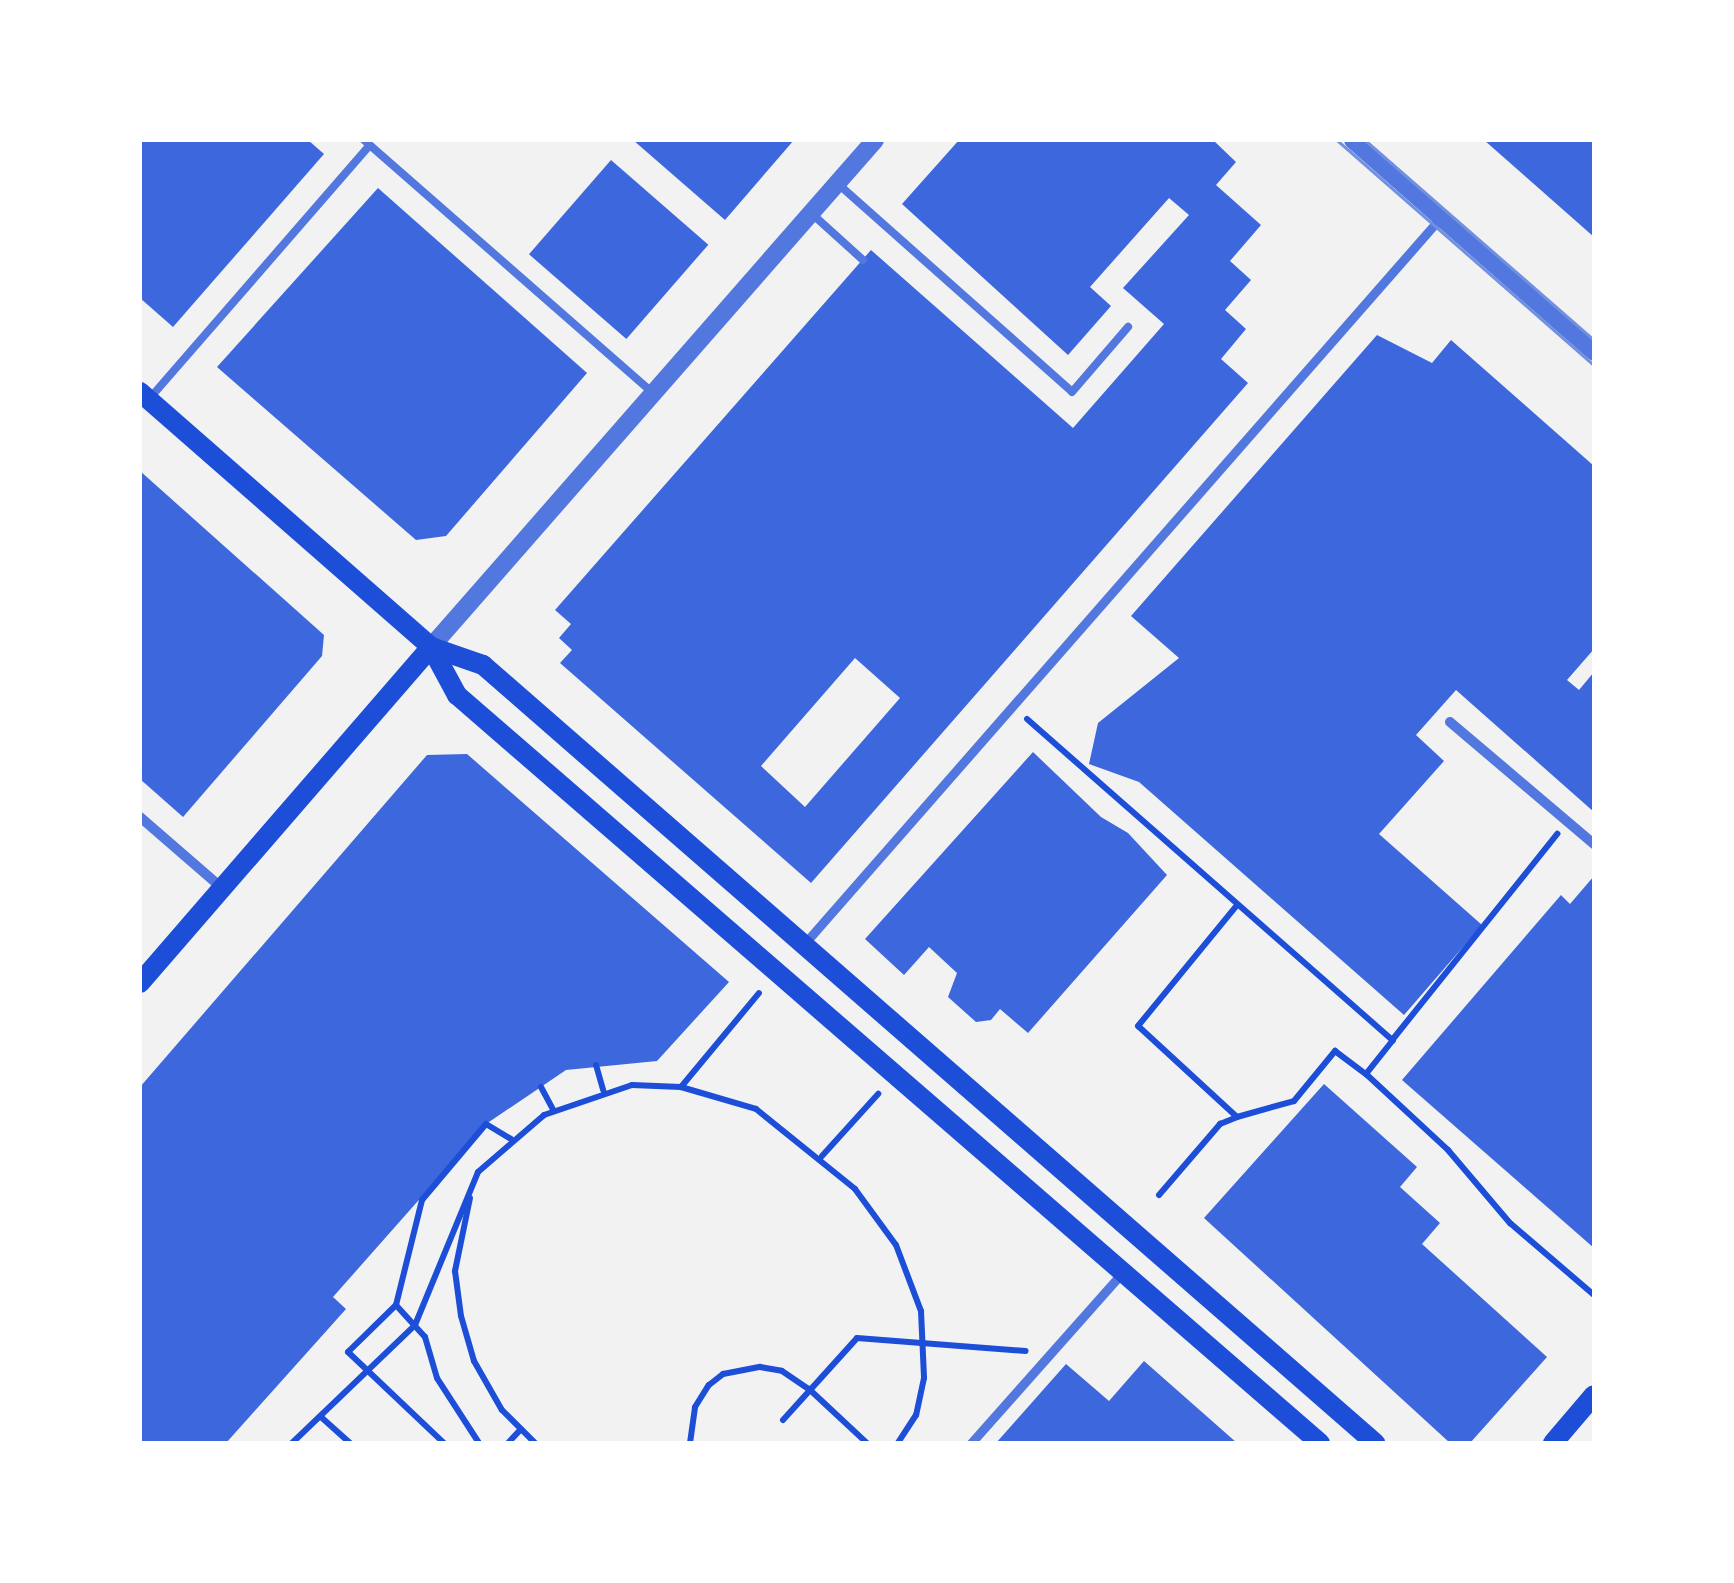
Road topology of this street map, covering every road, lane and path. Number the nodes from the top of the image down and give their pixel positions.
1 (875, 140) edge
2 (1356, 140) edge
3 (367, 143) edge
4 (837, 182) junction
5 (810, 213) junction
6 (1441, 217) junction
7 (863, 260) dead end
8 (1128, 327) dead end
9 (1594, 352) edge
10 (654, 393) junction
11 (144, 396) edge
12 (431, 647) junction
13 (1011, 705) junction
14 (1450, 722) dead end
15 (140, 817) edge
16 (1567, 821) junction
17 (1594, 844) edge
18 (223, 889) junction
19 (1237, 904) junction
20 (804, 943) junction
21 (140, 984) edge
22 (759, 993) dead end
23 (1393, 1040) junction
24 (596, 1065) dead end
25 (1366, 1074) junction
26 (541, 1087) dead end
27 (680, 1087) junction
28 (604, 1090) junction
29 (871, 1102) dead end
30 (553, 1110) junction
31 (1237, 1117) junction
32 (511, 1139) junction
33 (822, 1156) junction
34 (478, 1172) junction
35 (1159, 1194) dead end
36 (1122, 1272) junction
37 (1594, 1296) edge
38 (396, 1306) junction
39 (415, 1324) junction
40 (925, 1344) junction
41 (1051, 1353) junction
42 (366, 1370) junction
43 (810, 1390) junction
44 (1594, 1395) edge
45 (321, 1416) junction
46 (783, 1420) dead end
47 (520, 1429) junction
48 (348, 1442) edge
49 (292, 1443) edge
50 (444, 1443) edge
51 (479, 1443) edge
52 (508, 1443) edge
53 (534, 1443) edge
54 (690, 1443) edge
55 (867, 1443) edge
56 (898, 1443) edge
57 (971, 1443) edge
58 (1320, 1443) edge
59 (1375, 1443) edge
60 (1553, 1443) edge

1 - 4 street
2 - 6 street
3 - 10 lane
3 - 11 lane
4 - 5 street
4 - 8 lane
5 - 7 lane
5 - 10 street
6 - 9 street
6 - 13 street
10 - 12 street
11 - 12 main road
12 - 18 main road
12 - 20 main road
12 - 36 main road
13 - 19 path
13 - 20 street
14 - 16 street
15 - 18 street
16 - 17 street
16 - 23 path
18 - 21 main road
19 - 23 path
19 - 31 path
20 - 59 main road
22 - 27 path
23 - 25 path
24 - 28 path
25 - 31 path
25 - 37 path
26 - 30 path
27 - 28 path
27 - 33 path
28 - 30 path
29 - 33 path
30 - 32 path
31 - 35 path
32 - 34 path
32 - 38 path
33 - 40 path
34 - 39 path
34 - 47 path
36 - 41 street
36 - 58 main road
38 - 39 path
38 - 42 path
39 - 42 path
39 - 51 path
40 - 41 path
40 - 43 path
40 - 56 path
41 - 57 street
42 - 45 path
42 - 50 path
43 - 46 path
43 - 54 path
43 - 55 path
44 - 60 main road
45 - 48 path
45 - 49 path
47 - 52 path
47 - 53 path

